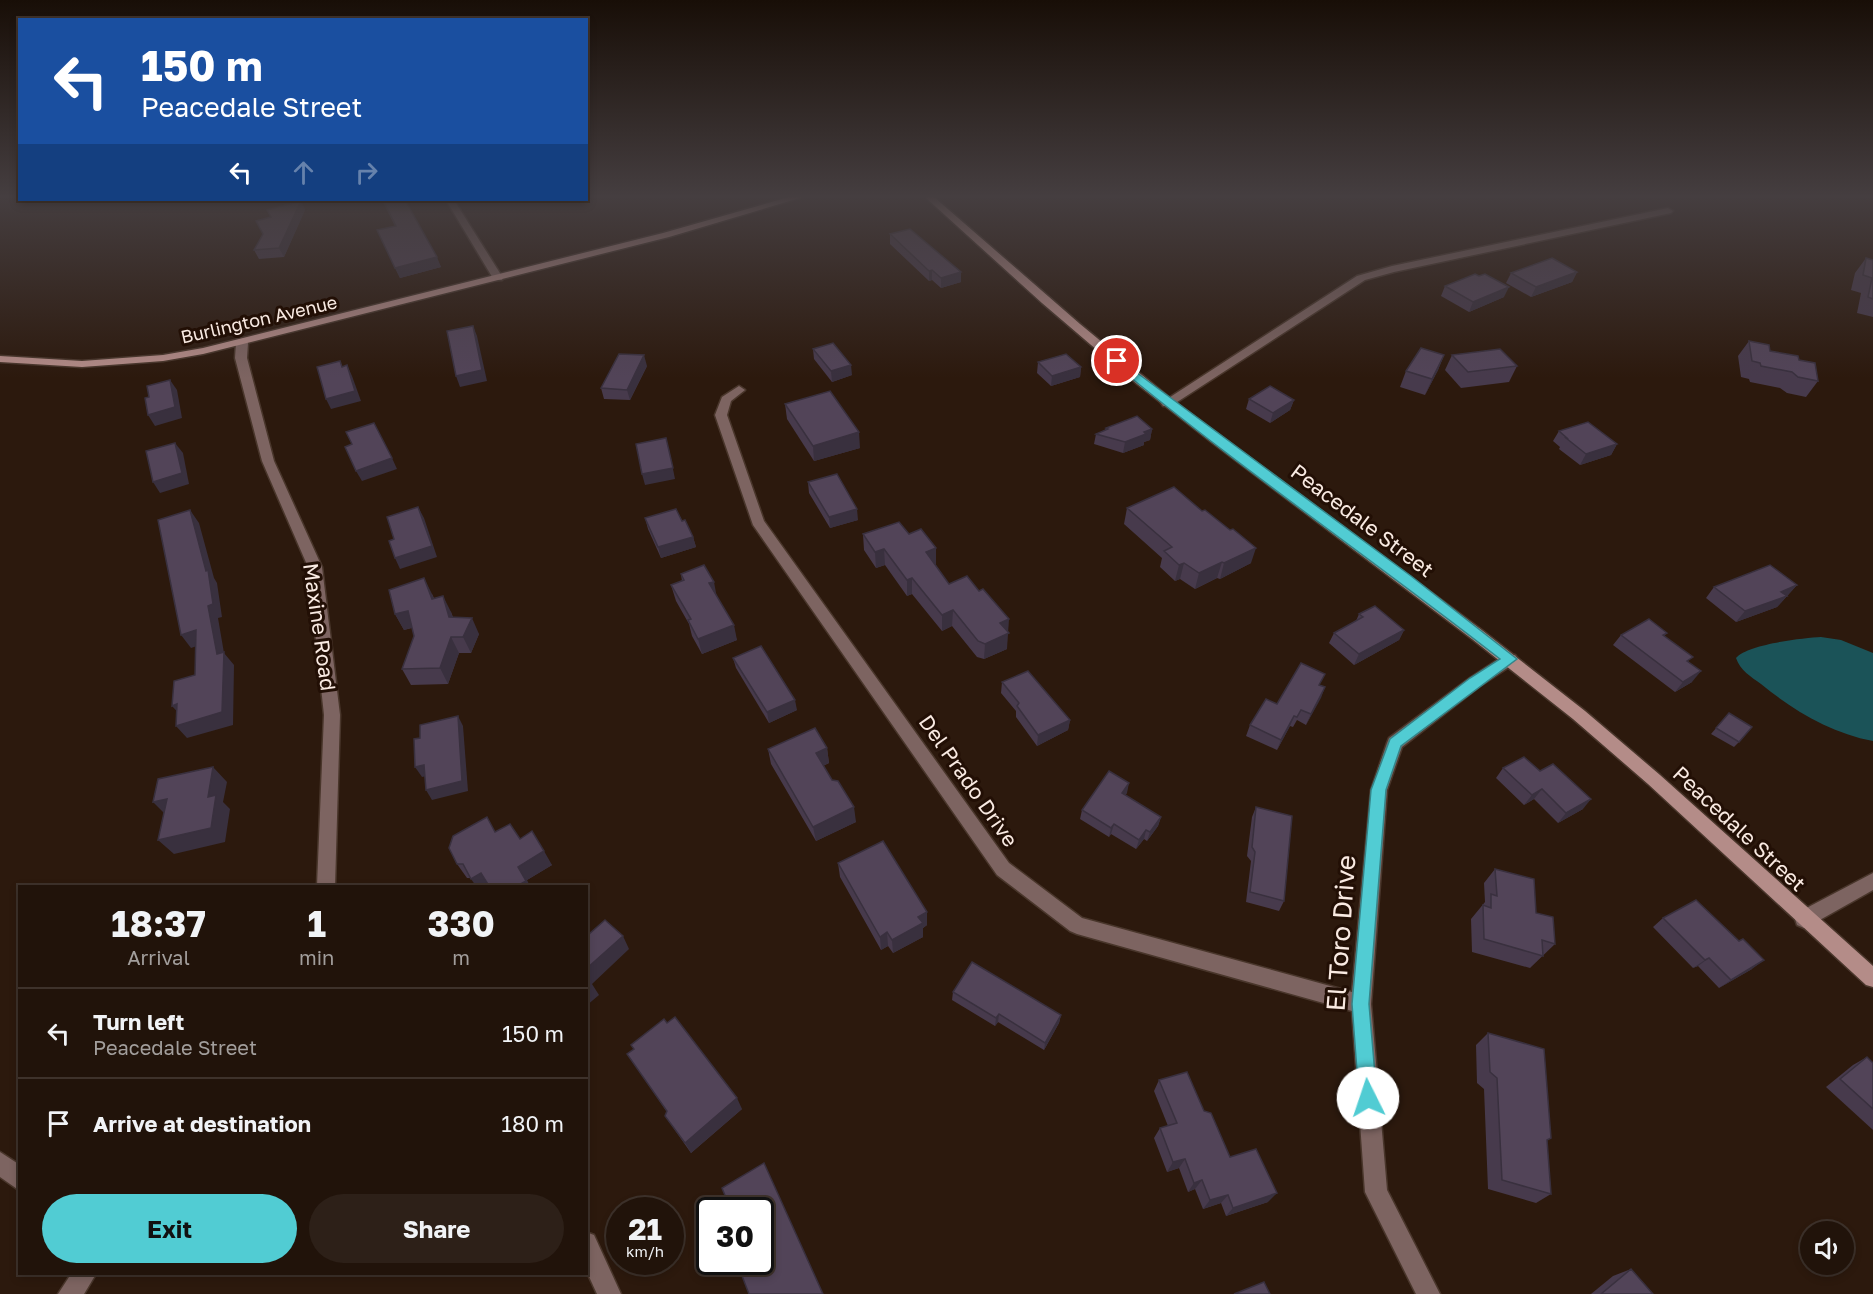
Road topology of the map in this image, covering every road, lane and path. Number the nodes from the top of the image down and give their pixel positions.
1 (485, 257) edge
2 (579, 257) edge
3 (997, 257) edge
4 (1447, 257) edge
5 (498, 278) junction
6 (242, 343) junction
7 (0, 359) edge
8 (739, 390) dead end
9 (1167, 403) junction
10 (1510, 659) junction
11 (1873, 881) edge
12 (326, 885) edge
13 (1804, 919) junction
14 (1873, 978) edge
15 (1360, 1004) junction
16 (0, 1163) edge
17 (18, 1178) edge
18 (588, 1247) edge
19 (85, 1275) edge
20 (70, 1294) edge
21 (609, 1294) edge
22 (1428, 1294) edge

1 - 5 street
2 - 5 main road, Burlington Avenue
3 - 9 main road, Peacedale Street
4 - 9 street
5 - 6 main road, Burlington Avenue
6 - 7 main road, Burlington Avenue
6 - 12 street, Maxine Road
8 - 15 street, Del Prado Drive
9 - 10 main road, Peacedale Street
10 - 13 main road, Peacedale Street
10 - 15 street, El Toro Drive
11 - 13 street
13 - 14 main road, Peacedale Street
15 - 22 street, El Toro Drive
16 - 17 street
18 - 21 street
19 - 20 street

